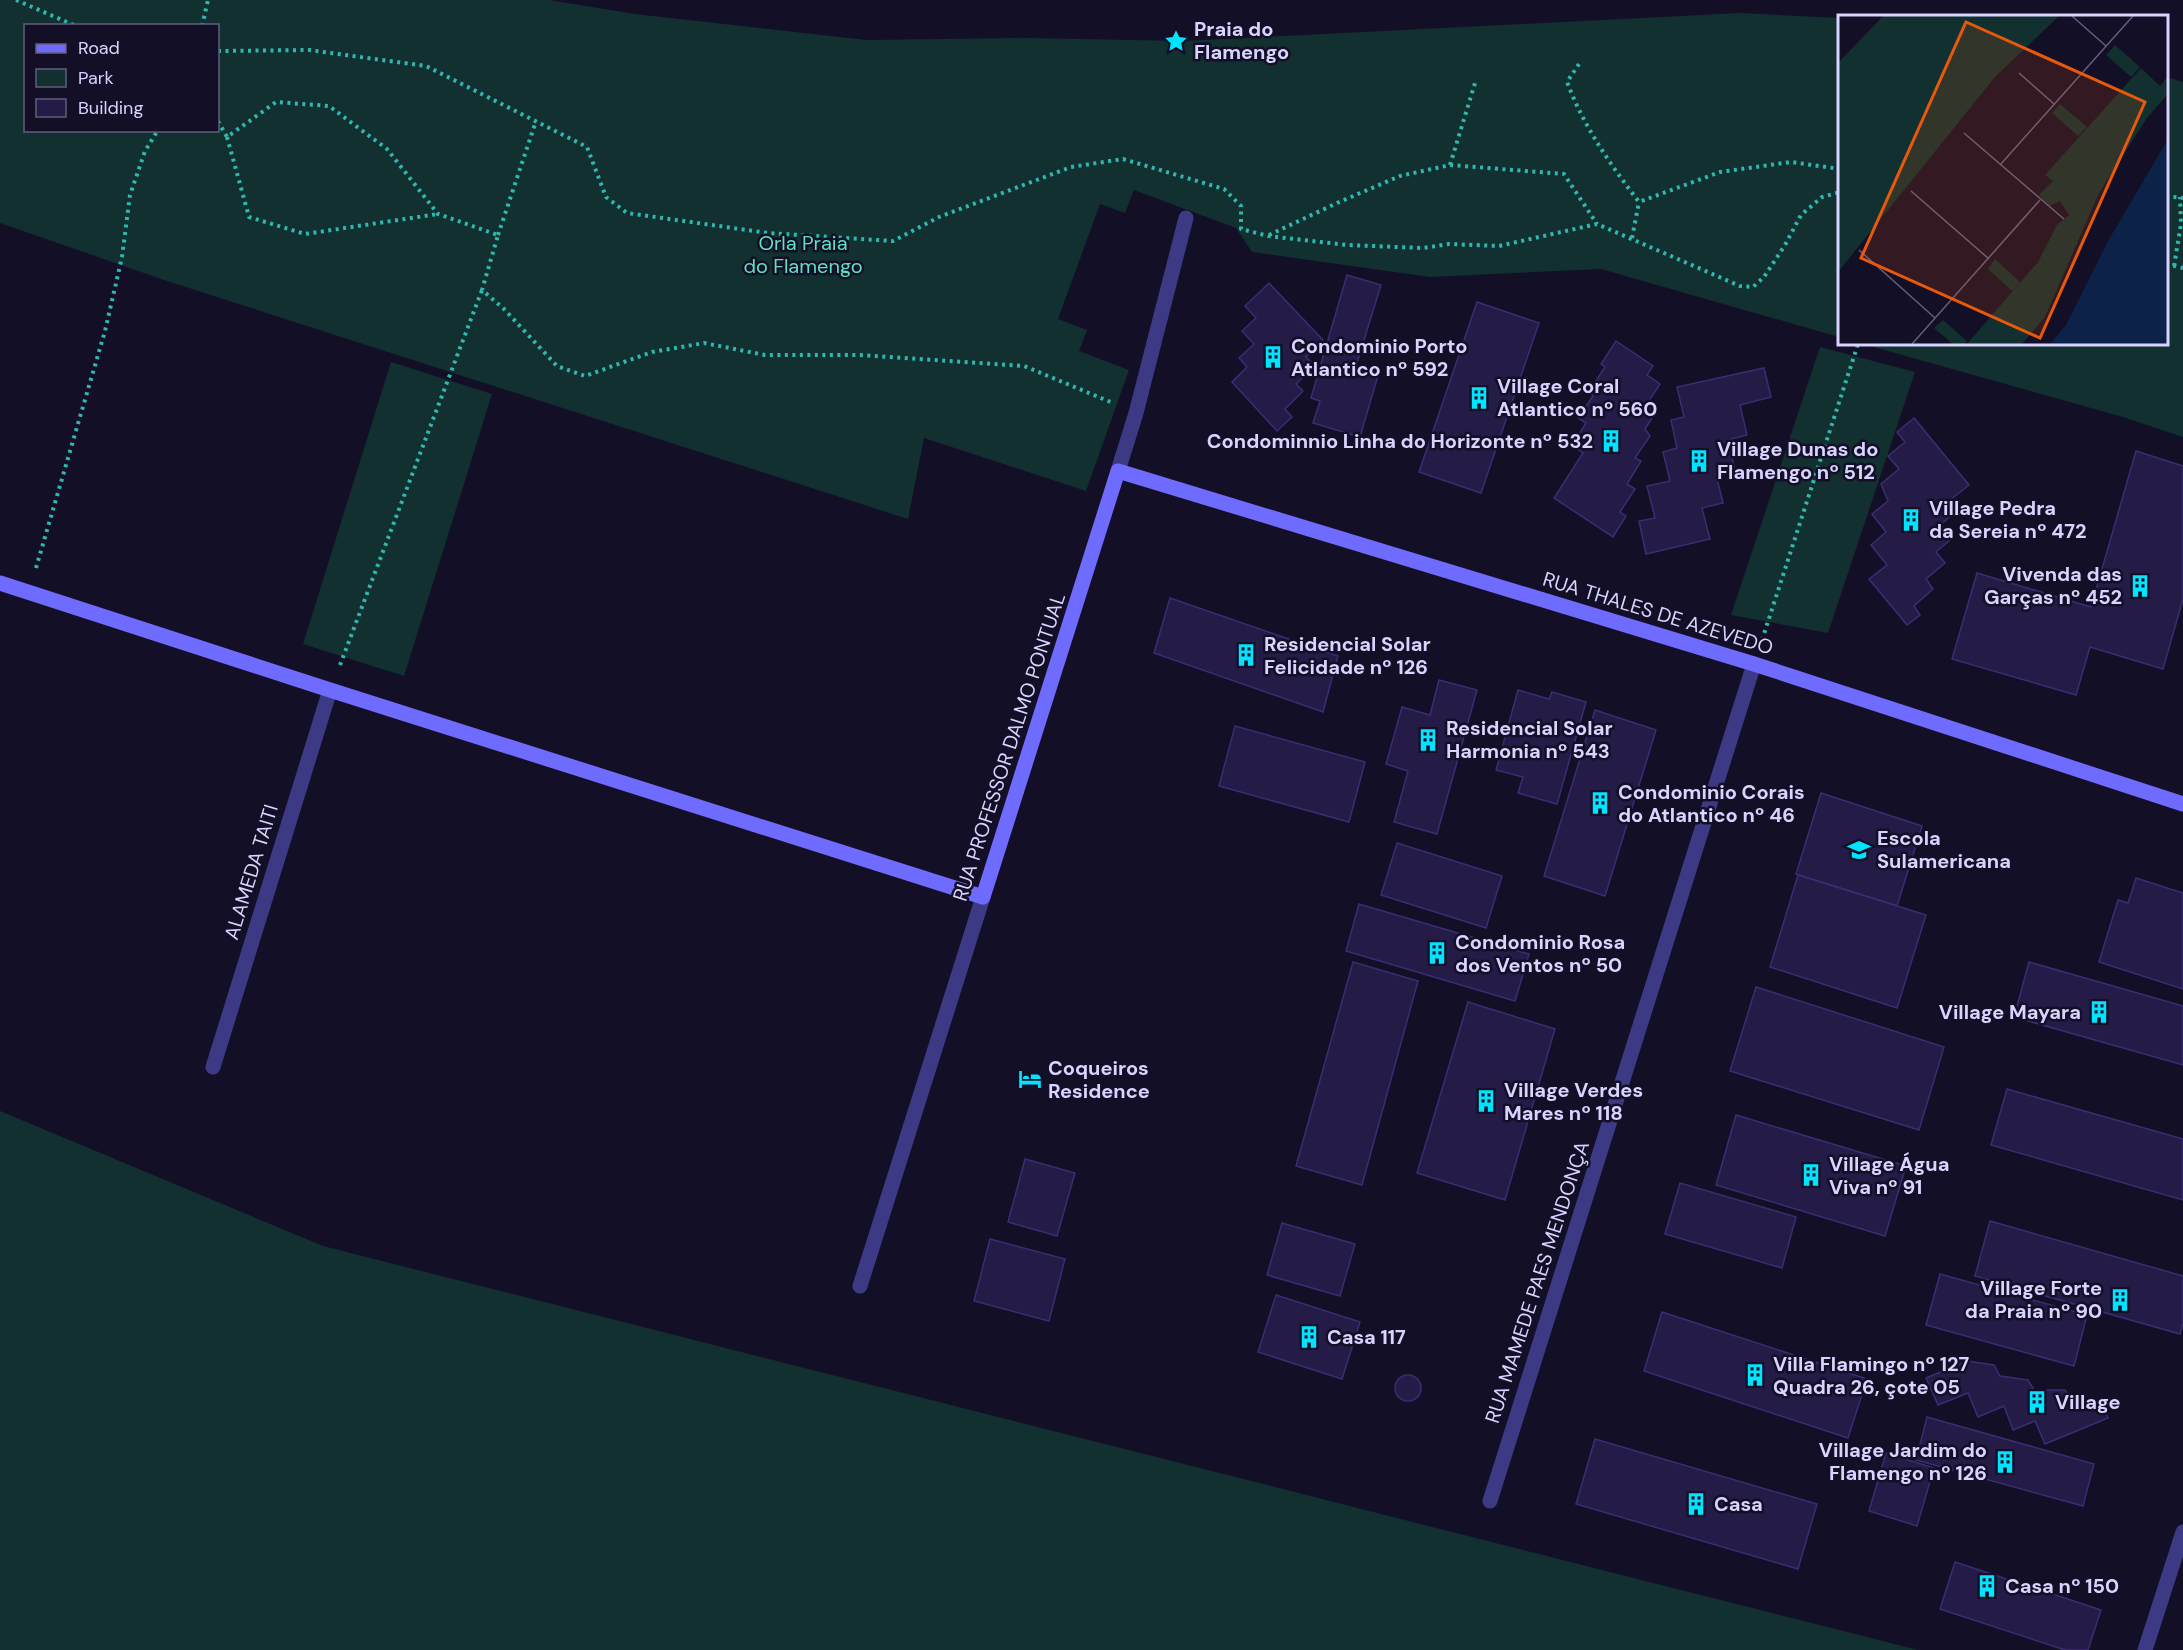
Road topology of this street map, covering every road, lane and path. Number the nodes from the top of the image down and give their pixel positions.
1 (16, 0) edge
2 (208, 0) edge
3 (71, 24) edge
4 (202, 24) edge
5 (219, 51) edge
6 (1579, 64) dead end
7 (1475, 83) dead end
8 (536, 121) junction
9 (219, 123) edge
10 (157, 132) edge
11 (227, 137) junction
12 (1450, 165) junction
13 (1838, 169) edge
14 (1838, 192) edge
15 (2181, 197) edge
16 (1639, 202) junction
17 (438, 213) junction
18 (1186, 218) dead end
19 (1597, 224) junction
20 (498, 235) junction
21 (1268, 236) junction
22 (1632, 238) junction
23 (2168, 264) edge
24 (2174, 266) junction
25 (2183, 268) edge
26 (482, 290) junction
27 (1858, 345) edge
28 (1136, 413) junction
29 (1118, 471) junction
30 (0, 583) edge
31 (29, 592) junction
32 (1754, 664) junction
33 (330, 690) junction
34 (2183, 804) edge
35 (983, 897) junction
36 (213, 1067) dead end
37 (860, 1286) dead end
38 (1490, 1501) dead end
39 (2183, 1532) edge
40 (2145, 1650) edge

1 - 3 path
2 - 4 path
5 - 8 path
6 - 16 path
7 - 12 path
8 - 20 path
8 - 21 path
9 - 11 path
10 - 31 path
11 - 17 path
11 - 17 path
12 - 19 path
12 - 21 path
13 - 16 path
14 - 22 path
15 - 24 path
16 - 22 path
17 - 20 path
18 - 28 street, RUA PROFESSOR DALMO PONTUAL
19 - 21 path
19 - 22 path
20 - 26 path
23 - 24 path
24 - 25 path
26 - 28 path
26 - 33 path
27 - 32 path
28 - 29 street, RUA PROFESSOR DALMO PONTUAL
29 - 32 street, RUA THALES DE AZEVEDO
29 - 35 street, RUA PROFESSOR DALMO PONTUAL
30 - 31 street
31 - 33 street
32 - 34 street, RUA THALES DE AZEVEDO
32 - 38 street, RUA MAMEDE PAES MENDONÇA
33 - 35 street
33 - 36 street, ALAMEDA TAITI
35 - 37 street, RUA PROFESSOR DALMO PONTUAL
39 - 40 street

